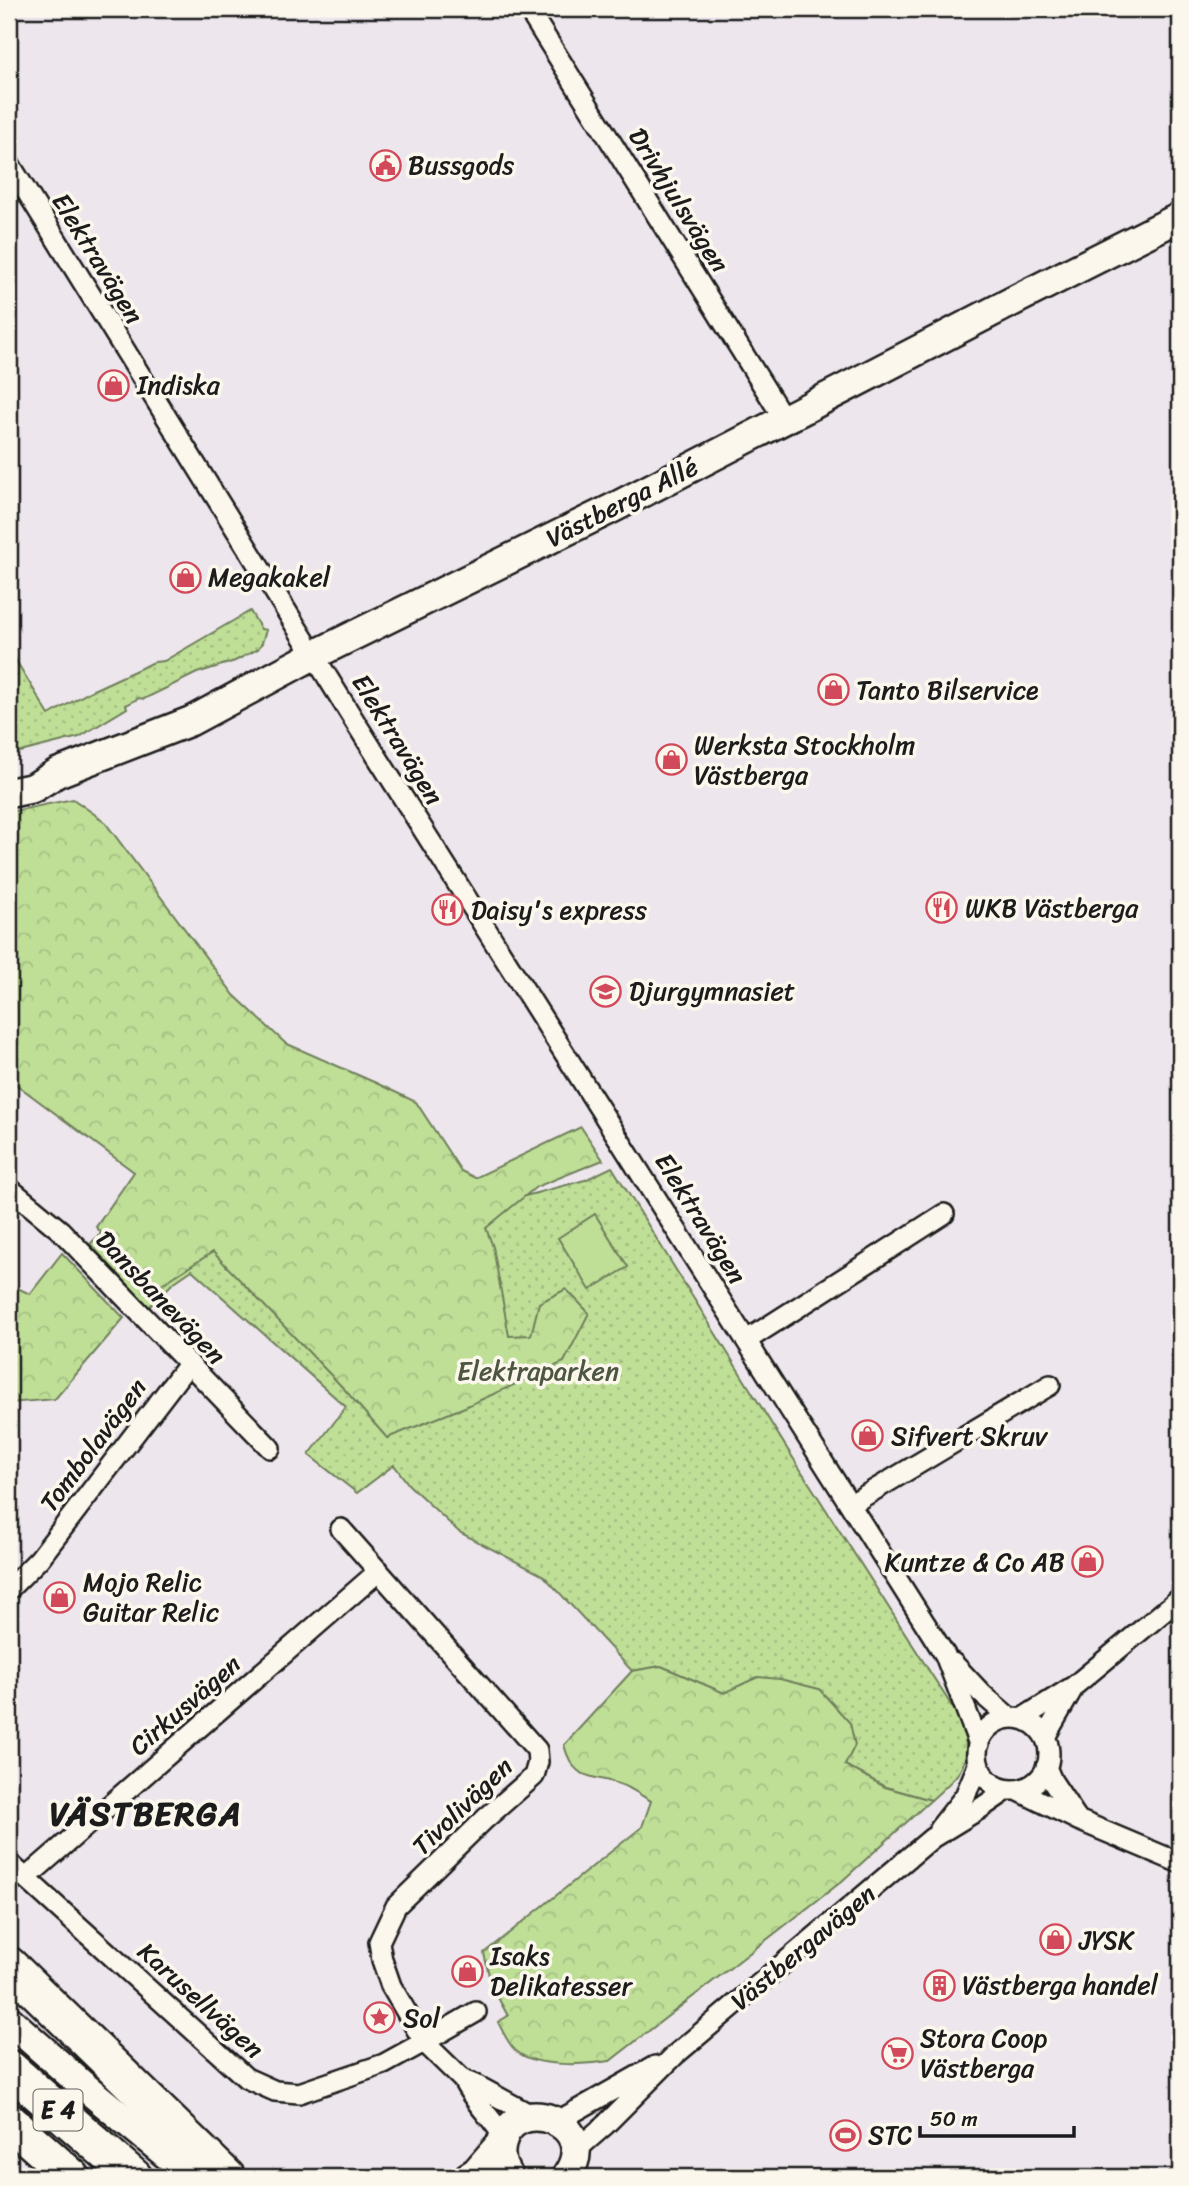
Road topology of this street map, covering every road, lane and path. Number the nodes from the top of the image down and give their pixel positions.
1 (528, 9) edge
2 (9, 163) edge
3 (1180, 217) edge
4 (784, 419) junction
5 (314, 655) junction
6 (9, 773) edge
7 (57, 773) junction
8 (9, 793) edge
9 (9, 1188) edge
10 (944, 1214) dead end
11 (747, 1340) junction
12 (189, 1363) junction
13 (1050, 1385) dead end
14 (270, 1448) dead end
15 (851, 1504) junction
16 (341, 1529) dead end
17 (379, 1571) junction
18 (9, 1589) edge
19 (1180, 1598) edge
20 (945, 1655) junction
21 (1074, 1686) junction
22 (1016, 1718) junction
23 (1045, 1737) junction
24 (979, 1744) junction
25 (978, 1765) junction
26 (1046, 1767) junction
27 (1012, 1790) junction
28 (1078, 1820) junction
29 (932, 1838) junction
30 (9, 1863) edge
31 (1180, 1863) edge
32 (26, 1878) junction
33 (9, 1965) edge
34 (476, 2012) dead end
35 (9, 2020) edge
36 (424, 2042) junction
37 (675, 2055) junction
38 (9, 2067) edge
39 (463, 2080) junction
40 (545, 2119) junction
41 (9, 2121) edge
42 (503, 2140) junction
43 (571, 2169) edge
44 (72, 2177) edge
45 (134, 2177) edge
46 (194, 2177) edge
47 (227, 2177) edge
48 (468, 2177) edge
49 (509, 2177) edge

1 - 4 street, Drivhjulsvägen
2 - 5 street, Elektravägen
3 - 4 street, Västberga Allé
4 - 5 street, Västberga Allé
5 - 7 street, Västberga Allé
5 - 11 street, Elektravägen
6 - 7 street, Västberga Allé
7 - 8 street, Västberga Allé
9 - 12 street, Dansbanevägen
10 - 11 street
11 - 15 street, Elektravägen
12 - 14 street, Dansbanevägen
12 - 18 street, Tombolavägen
13 - 15 street
15 - 20 street, Elektravägen
16 - 17 street, Tivolivägen
17 - 32 street, Cirkusvägen
17 - 36 street, Tivolivägen
19 - 21 street
20 - 22 street, Elektravägen
20 - 24 street, Elektravägen
21 - 22 street
21 - 23 street
22 - 23 street
22 - 24 street
23 - 26 street
24 - 25 street
25 - 27 street
25 - 29 street, Västbergavägen
26 - 27 street
26 - 28 street
27 - 28 street
27 - 29 street, Västbergavägen
28 - 31 street
29 - 37 street, Västbergavägen
30 - 32 street, Karusellvägen
32 - 36 street, Karusellvägen
33 - 47 highway
34 - 36 street, Karusellvägen
35 - 46 street
36 - 39 street
37 - 40 street, Västbergavägen
37 - 43 street, Västbergavägen
38 - 45 highway, E 4
39 - 40 street
39 - 42 street
40 - 42 street
40 - 43 street
41 - 44 highway, E 4
42 - 48 street
42 - 49 street

